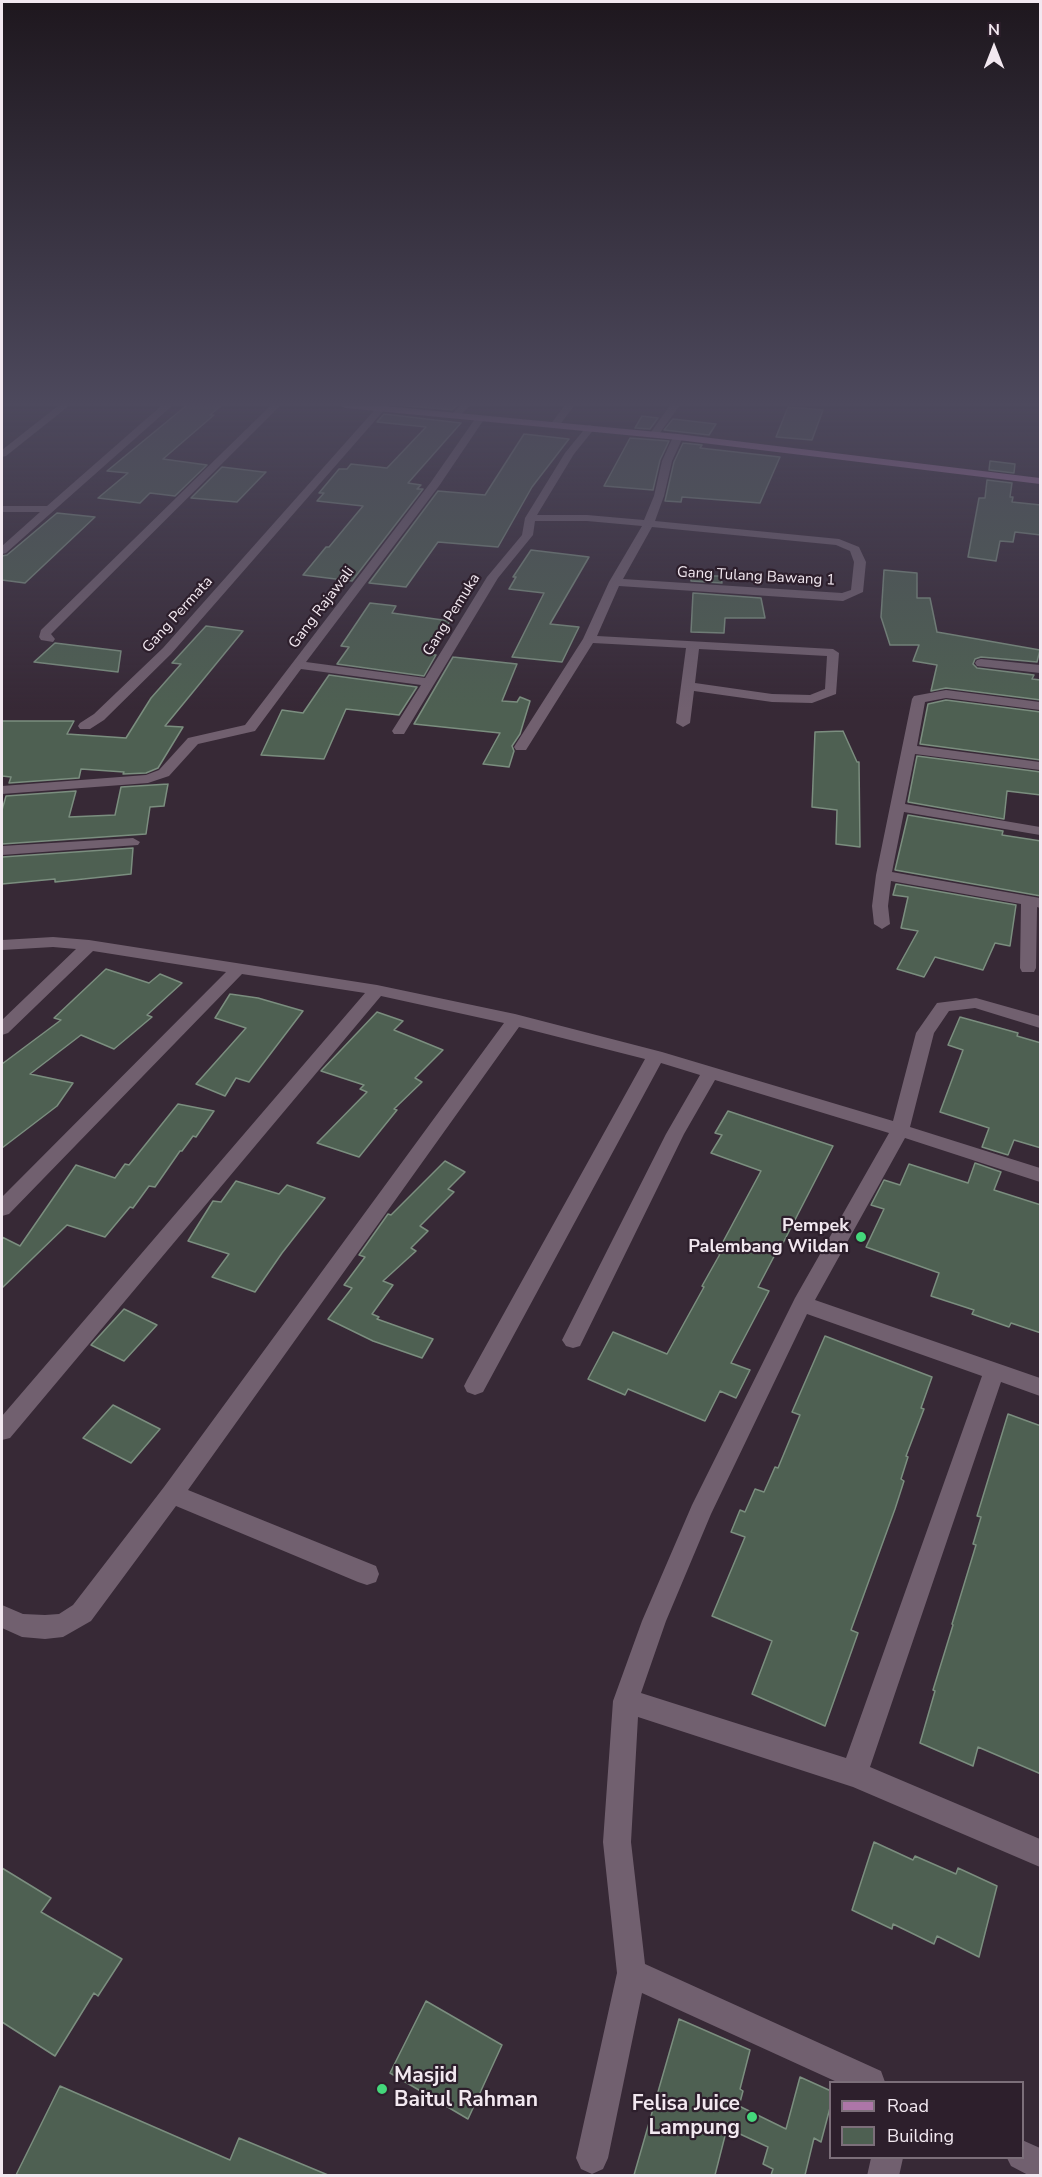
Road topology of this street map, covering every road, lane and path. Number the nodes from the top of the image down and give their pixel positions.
1 (173, 507) edge
2 (294, 507) edge
3 (418, 507) edge
4 (537, 507) edge
5 (655, 507) edge
6 (49, 508) joint
7 (2, 509) edge
8 (530, 518) junction
9 (648, 525) junction
10 (2, 551) edge
11 (615, 582) junction
12 (49, 639) dead end
13 (590, 639) junction
14 (693, 645) junction
15 (981, 663) dead end
16 (298, 665) junction
17 (1041, 669) edge
18 (427, 682) junction
19 (688, 687) junction
20 (1041, 706) edge
21 (683, 723) dead end
22 (85, 726) dead end
23 (399, 731) dead end
24 (521, 747) dead end
25 (908, 749) junction
26 (1041, 766) edge
27 (2, 790) edge
28 (897, 807) junction
29 (1041, 831) edge
30 (133, 842) dead end
31 (2, 851) edge
32 (884, 875) junction
33 (1035, 902) edge
34 (882, 924) dead end
35 (2, 945) edge
36 (89, 945) junction
37 (239, 968) junction
38 (1028, 968) dead end
39 (377, 990) junction
40 (515, 1020) junction
41 (1041, 1022) edge
42 (2, 1029) edge
43 (656, 1056) junction
44 (710, 1072) junction
45 (900, 1130) junction
46 (1041, 1175) edge
47 (2, 1209) edge
48 (802, 1304) junction
49 (573, 1340) dead end
50 (994, 1371) junction
51 (475, 1386) dead end
52 (1041, 1387) edge
53 (2, 1431) edge
54 (172, 1494) junction
55 (367, 1574) dead end
56 (2, 1616) edge
57 (626, 1701) junction
58 (854, 1774) junction
59 (1041, 1853) edge
60 (633, 1973) junction
61 (868, 2081) edge
62 (1024, 2156) edge
63 (592, 2158) dead end
64 (887, 2159) edge
65 (1041, 2164) edge
66 (884, 2175) edge

1 - 12 street
2 - 22 street, Gang Permata
3 - 16 street, Gang Rajawali
4 - 8 street, Gang Pemuka
5 - 9 street
6 - 7 street
6 - 10 street
8 - 9 street
8 - 18 street, Gang Pemuka
9 - 11 street
9 - 11 street, Gang Tulang Bawang 1
11 - 13 street
13 - 14 street
13 - 24 street
14 - 19 street
14 - 19 street
15 - 17 street
16 - 18 street
16 - 27 street, Gang Rajawali
18 - 23 street, Gang Pemuka
19 - 21 street
20 - 25 street
25 - 26 street
25 - 28 street
28 - 29 street
28 - 32 street
30 - 31 street
32 - 33 street
32 - 34 street
33 - 38 street
35 - 36 street
36 - 37 street
36 - 42 street
37 - 39 street
37 - 47 street
39 - 40 street
39 - 53 street
40 - 43 street
40 - 54 street
41 - 45 street
43 - 44 street
43 - 51 street
44 - 45 street
44 - 49 street
45 - 46 street
45 - 48 street
48 - 50 street
48 - 57 street
50 - 52 street
50 - 58 street
54 - 55 street
54 - 56 street
57 - 58 street
57 - 60 street
58 - 59 street
60 - 61 street
60 - 63 street
62 - 65 street
64 - 66 street

